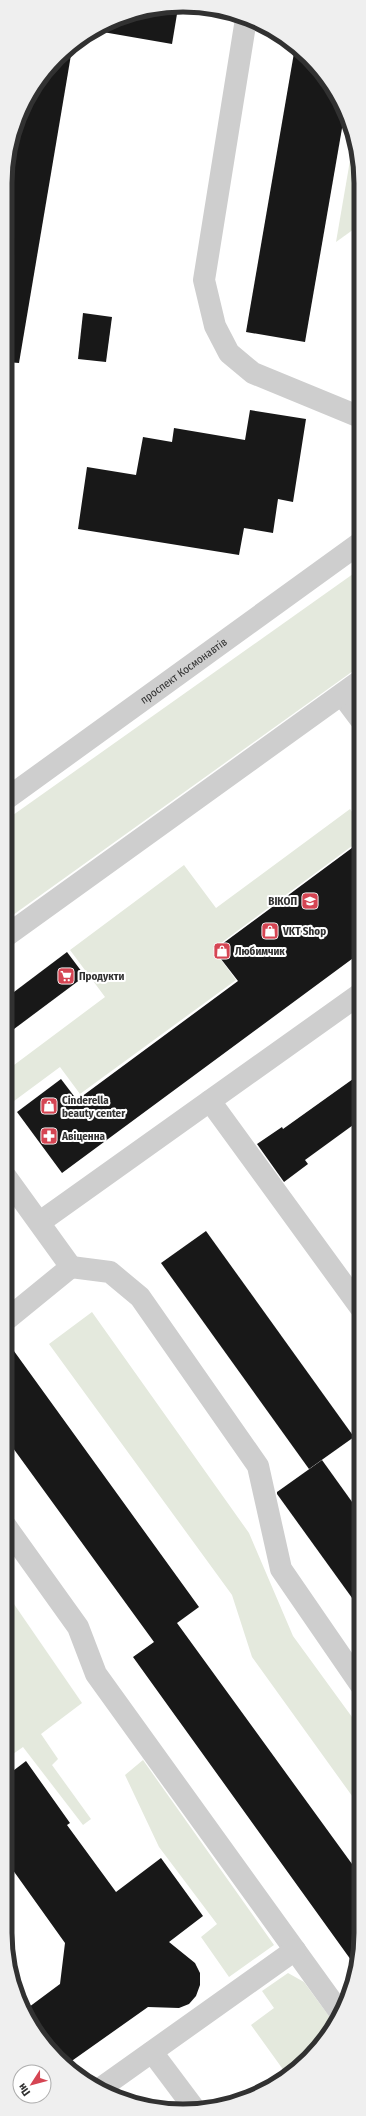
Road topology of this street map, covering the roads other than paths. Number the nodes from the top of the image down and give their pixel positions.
1 (245, 24) edge
2 (354, 415) edge
3 (354, 547) edge
4 (354, 686) edge
5 (342, 695) junction
6 (354, 711) edge
7 (12, 795) edge
8 (12, 932) edge
9 (354, 998) edge
10 (210, 1101) junction
11 (12, 1186) edge
12 (40, 1222) junction
13 (71, 1266) junction
14 (354, 1299) edge
15 (12, 1315) edge
16 (12, 1535) edge
17 (354, 1675) edge
18 (295, 1950) junction
19 (337, 2008) edge
20 (152, 2052) junction
21 (105, 2085) edge
22 (191, 2104) edge

1 - 2 street
3 - 7 street, проспект Космонавтів
4 - 5 street
5 - 6 street
5 - 8 street
9 - 10 street
10 - 12 street
10 - 14 street
11 - 12 street
12 - 13 street
13 - 15 street
13 - 17 street
16 - 18 street
18 - 19 street
18 - 20 street
20 - 21 street
20 - 22 street

